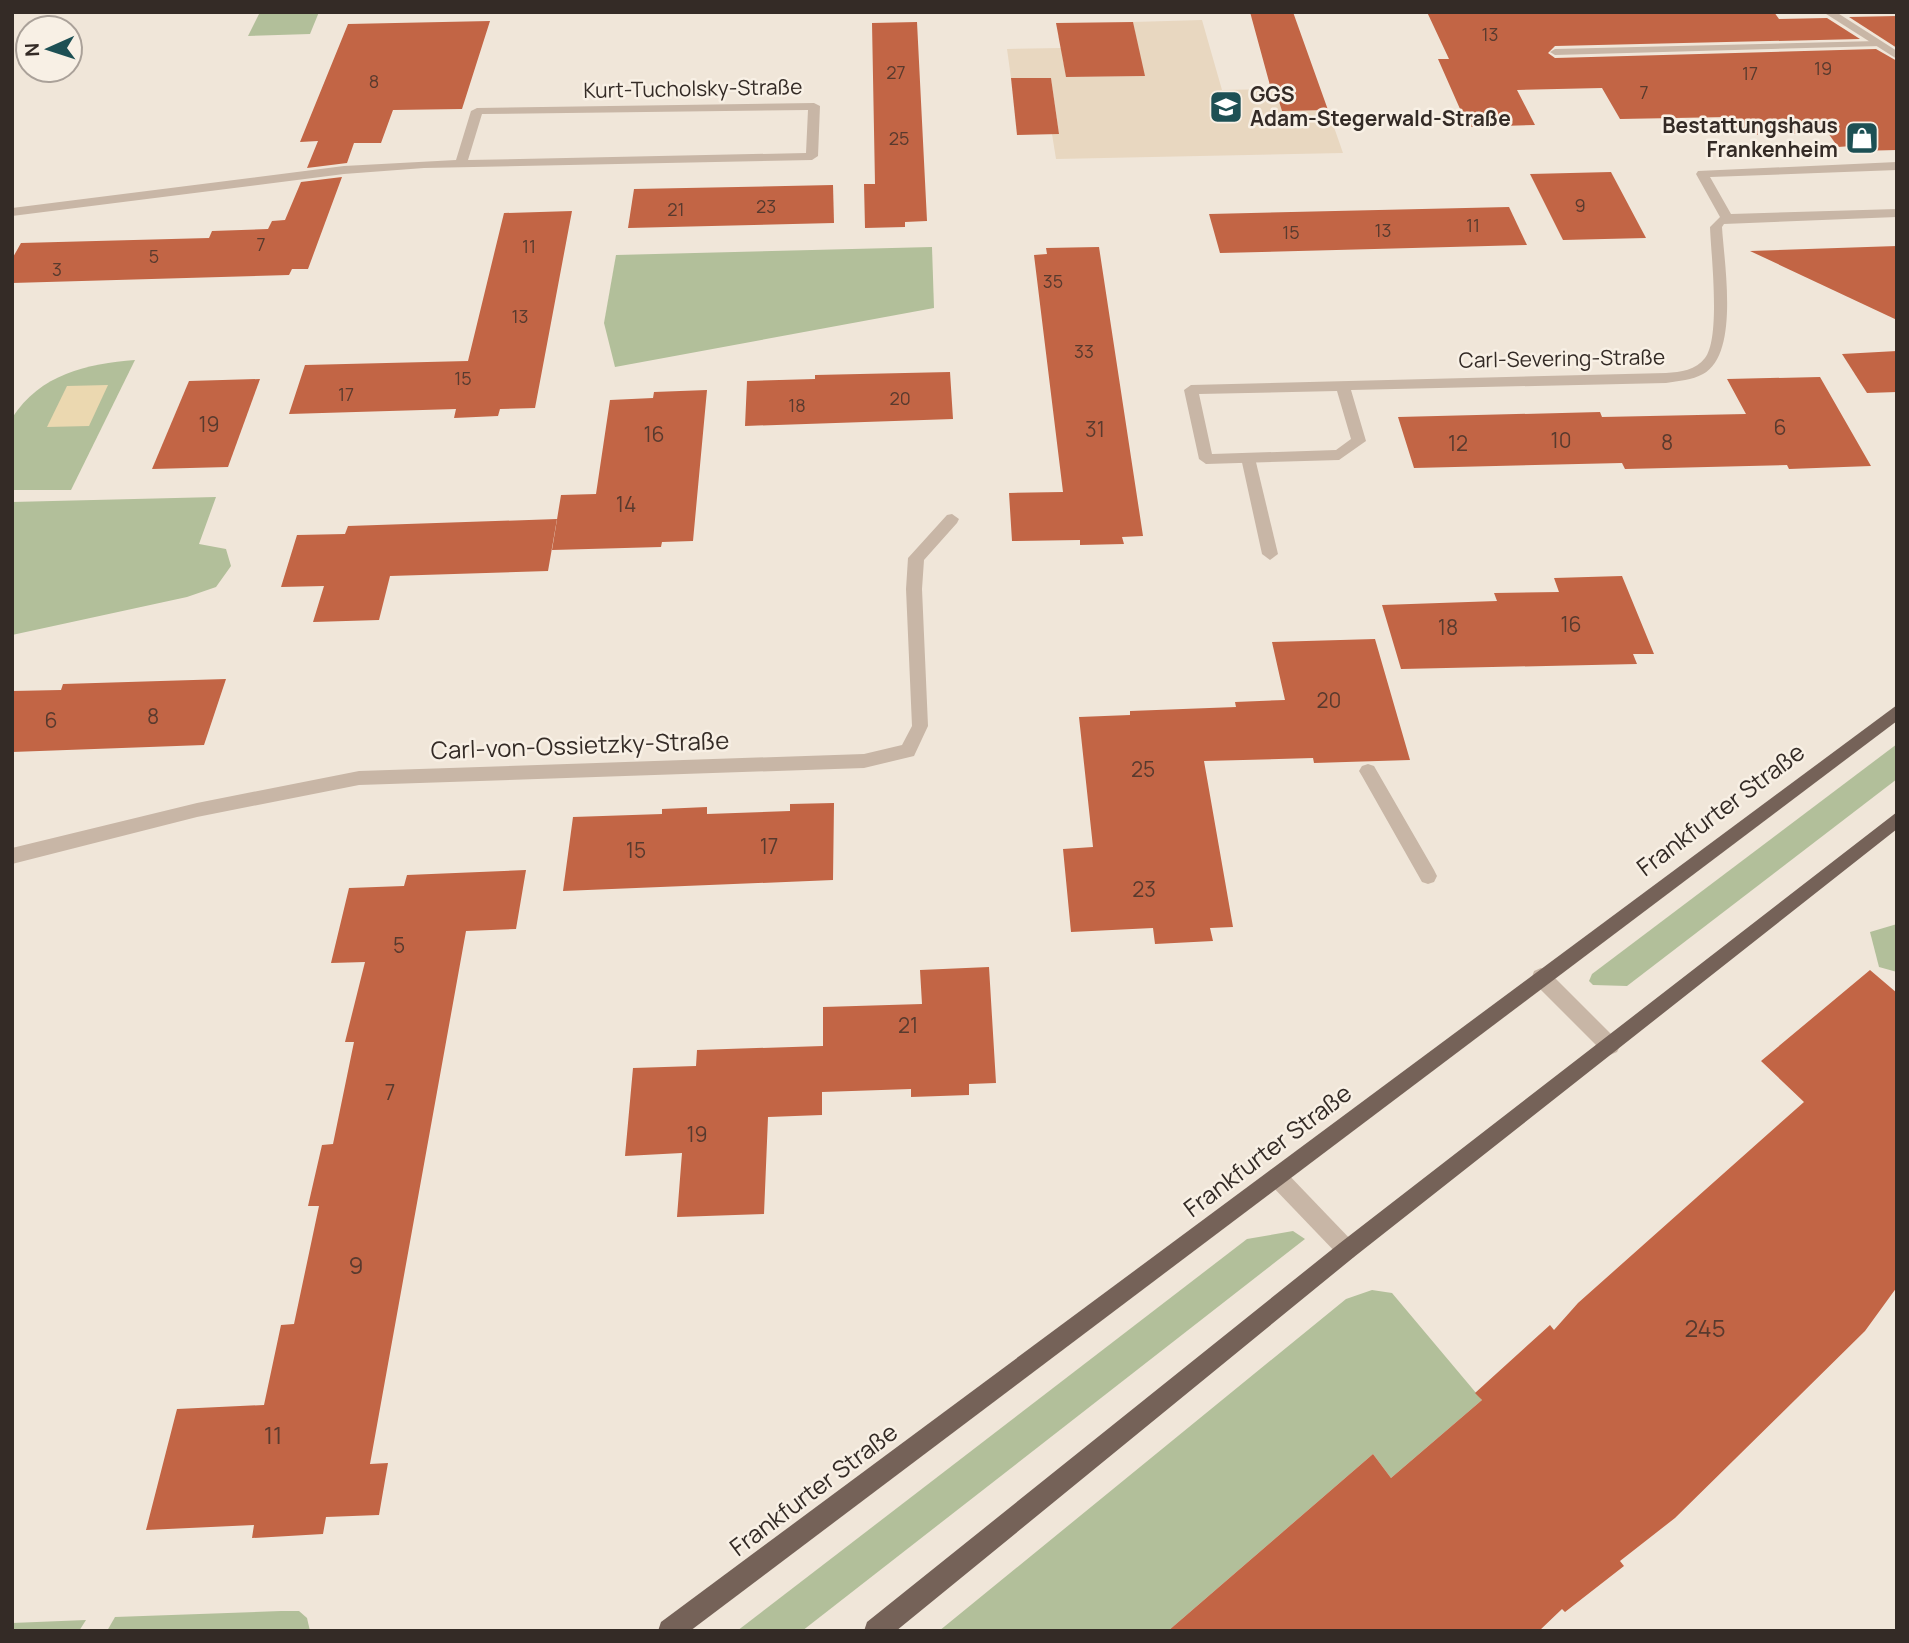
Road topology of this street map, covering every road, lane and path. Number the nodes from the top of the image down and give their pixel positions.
1 (1828, 12) edge
2 (1877, 44) junction
3 (1555, 52) dead end
4 (1897, 56) edge
5 (461, 162) junction
6 (1897, 166) edge
7 (12, 212) edge
8 (1897, 213) edge
9 (1727, 218) junction
10 (1343, 386) junction
11 (1248, 458) junction
12 (952, 519) dead end
13 (1270, 554) dead end
14 (1897, 712) edge
15 (1368, 771) dead end
16 (1897, 819) edge
17 (12, 856) edge
18 (1429, 876) dead end
19 (1541, 976) junction
20 (1610, 1046) junction
21 (1277, 1177) junction
22 (1347, 1250) junction
23 (670, 1631) edge
24 (876, 1631) edge

1 - 2 street
2 - 3 street
2 - 4 street
5 - 5 street, Kurt-Tucholsky-Straße
5 - 7 street, Kurt-Tucholsky-Straße
6 - 9 street
8 - 9 street
9 - 10 street, Carl-Severing-Straße
10 - 11 street, Carl-Severing-Straße
10 - 11 street, Carl-Severing-Straße
11 - 13 street
12 - 17 street, Carl-von-Ossietzky-Straße
14 - 19 main road, Frankfurter Straße
15 - 18 street
16 - 20 main road
19 - 20 street
19 - 21 main road, Frankfurter Straße
20 - 22 main road
21 - 22 street
21 - 23 main road, Frankfurter Straße
22 - 24 main road

